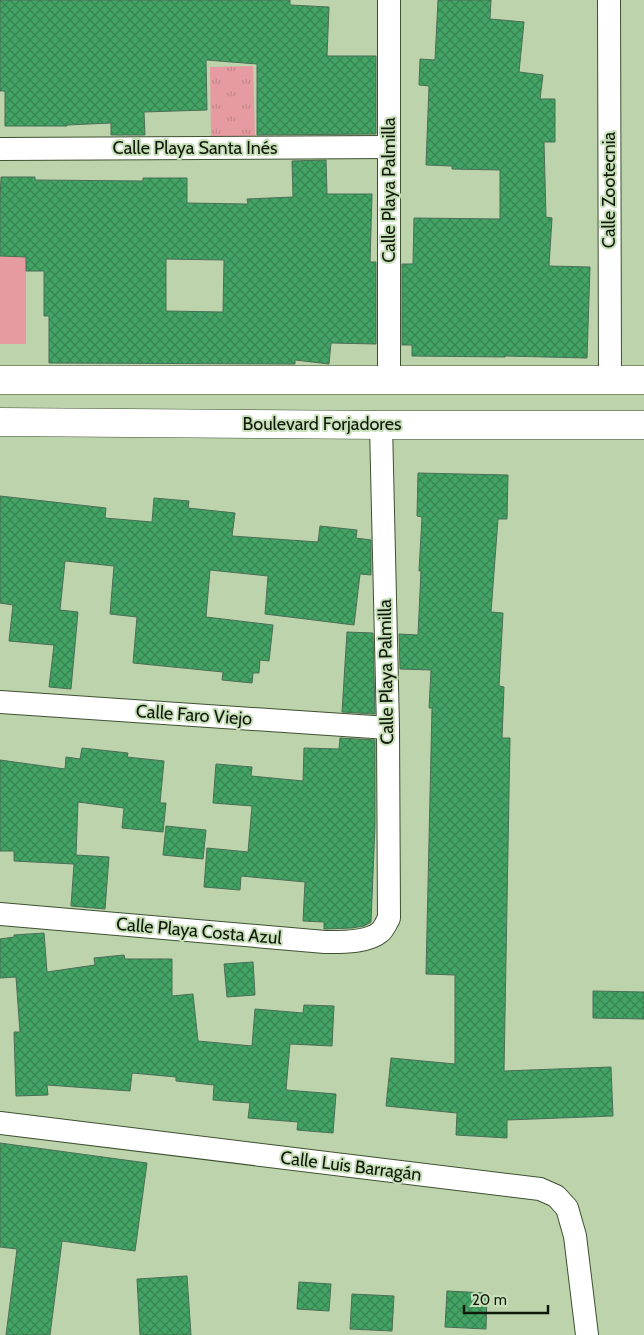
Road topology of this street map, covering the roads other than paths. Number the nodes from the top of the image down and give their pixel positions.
1 (389, 0) edge
2 (609, 0) edge
3 (390, 147) junction
4 (0, 149) edge
5 (0, 380) edge
6 (389, 380) junction
7 (610, 380) junction
8 (644, 380) edge
9 (0, 422) edge
10 (381, 425) junction
11 (644, 425) edge
12 (0, 702) edge
13 (388, 728) junction
14 (0, 914) edge
15 (389, 918) joint
16 (0, 1123) edge
17 (587, 1335) edge

1 - 3 street, Calle Playa Palmilla
2 - 7 street, Calle Zootecnia
3 - 4 street, Calle Playa Santa Inés
3 - 6 street, Calle Playa Palmilla
5 - 6 street
6 - 7 street
7 - 8 street
9 - 10 street, Boulevard Forjadores
10 - 11 street, Boulevard Forjadores
10 - 13 street, Calle Playa Palmilla
12 - 13 street, Calle Faro Viejo
13 - 15 street, Calle Playa Palmilla
14 - 15 street, Calle Playa Costa Azul
16 - 17 street, Calle Luis Barragán

